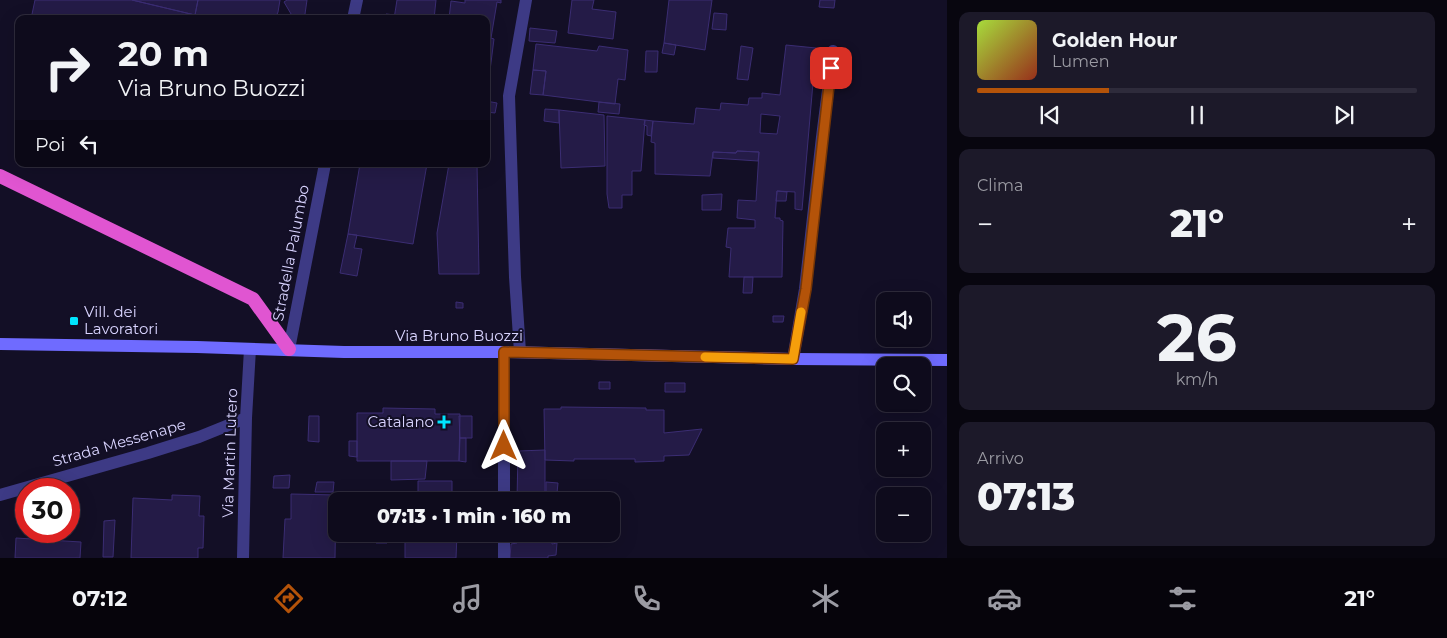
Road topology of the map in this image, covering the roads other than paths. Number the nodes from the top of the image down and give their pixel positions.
1 (357, 0) edge
2 (526, 0) edge
3 (354, 15) edge
4 (833, 51) dead end
5 (324, 167) edge
6 (0, 176) edge
7 (0, 344) edge
8 (250, 349) junction
9 (288, 349) junction
10 (504, 352) junction
11 (520, 352) junction
12 (799, 359) junction
13 (947, 360) edge
14 (246, 418) junction
15 (504, 492) edge
16 (0, 495) edge
17 (504, 542) edge
18 (243, 558) edge
19 (504, 558) edge

1 - 3 street
2 - 11 street
4 - 12 street
5 - 9 street, Stradella Palumbo
6 - 9 highway
7 - 8 main road, Via Bruno Buozzi
8 - 9 main road, Via Bruno Buozzi
8 - 14 street, Via Martin Lutero
9 - 10 main road, Via Bruno Buozzi
10 - 11 main road, Via Bruno Buozzi
10 - 15 street
11 - 12 main road, Via Bruno Buozzi
12 - 13 main road, Via Bruno Buozzi
14 - 16 street, Strada Messenape
14 - 18 street, Via Martin Lutero
17 - 19 street

